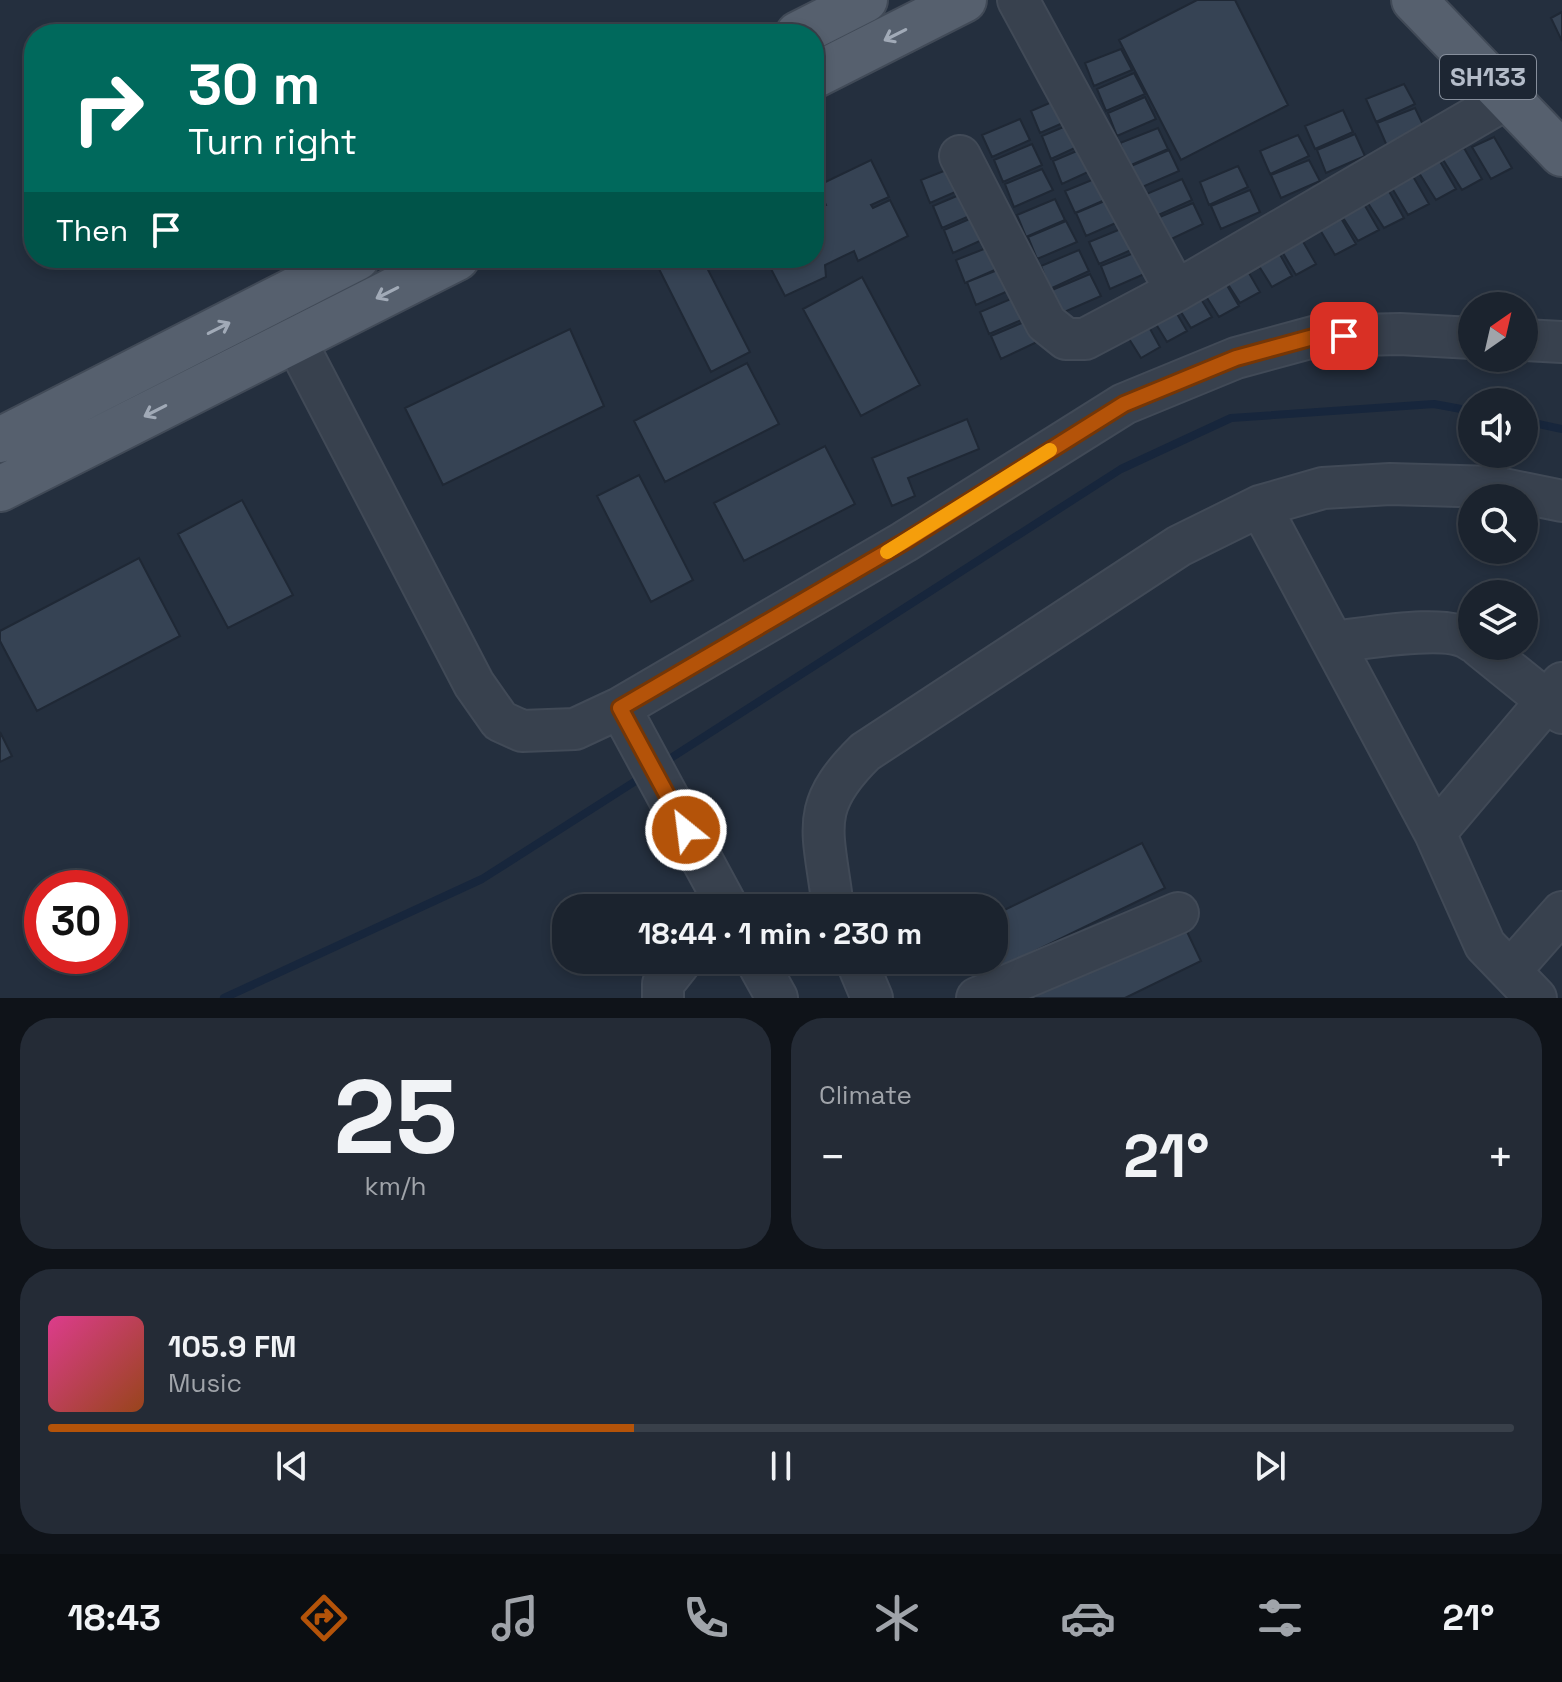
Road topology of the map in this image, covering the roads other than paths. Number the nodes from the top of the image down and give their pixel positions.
1 (865, 0) edge
2 (964, 0) edge
3 (1018, 0) edge
4 (1414, 0) edge
5 (818, 24) edge
6 (824, 71) edge
7 (1508, 98) junction
8 (1562, 154) edge
9 (960, 156) dead end
10 (337, 268) edge
11 (437, 268) edge
12 (1176, 291) junction
13 (1458, 337) edge
14 (295, 340) junction
15 (1538, 341) edge
16 (1562, 342) edge
17 (0, 440) edge
18 (0, 489) edge
19 (1562, 501) edge
20 (1260, 506) junction
21 (1458, 636) edge
22 (1333, 642) junction
23 (1500, 660) edge
24 (1557, 699) edge
25 (620, 708) junction
26 (1435, 833) junction
27 (721, 894) edge
28 (833, 894) edge
29 (1562, 912) edge
30 (1178, 913) dead end
31 (671, 974) edge
32 (764, 974) edge
33 (862, 974) edge
34 (1523, 985) edge
35 (663, 998) edge
36 (777, 998) edge
37 (872, 998) edge
38 (977, 998) edge

1 - 5 main road
2 -> 6 main road
3 - 12 street
4 - 7 main road, SH133
7 - 8 main road, SH133
7 - 12 street
9 - 12 street
17 -> 10 main road
11 -> 14 main road
13 - 25 street
14 -> 18 main road
14 - 25 street
15 - 16 street
19 - 20 street
20 - 22 street
20 - 28 street
21 - 22 street
22 - 26 street
23 - 24 street
24 - 26 street
25 - 27 street
26 - 34 street
29 - 34 street
30 - 38 street
31 - 35 street
32 - 36 street
33 - 37 street

